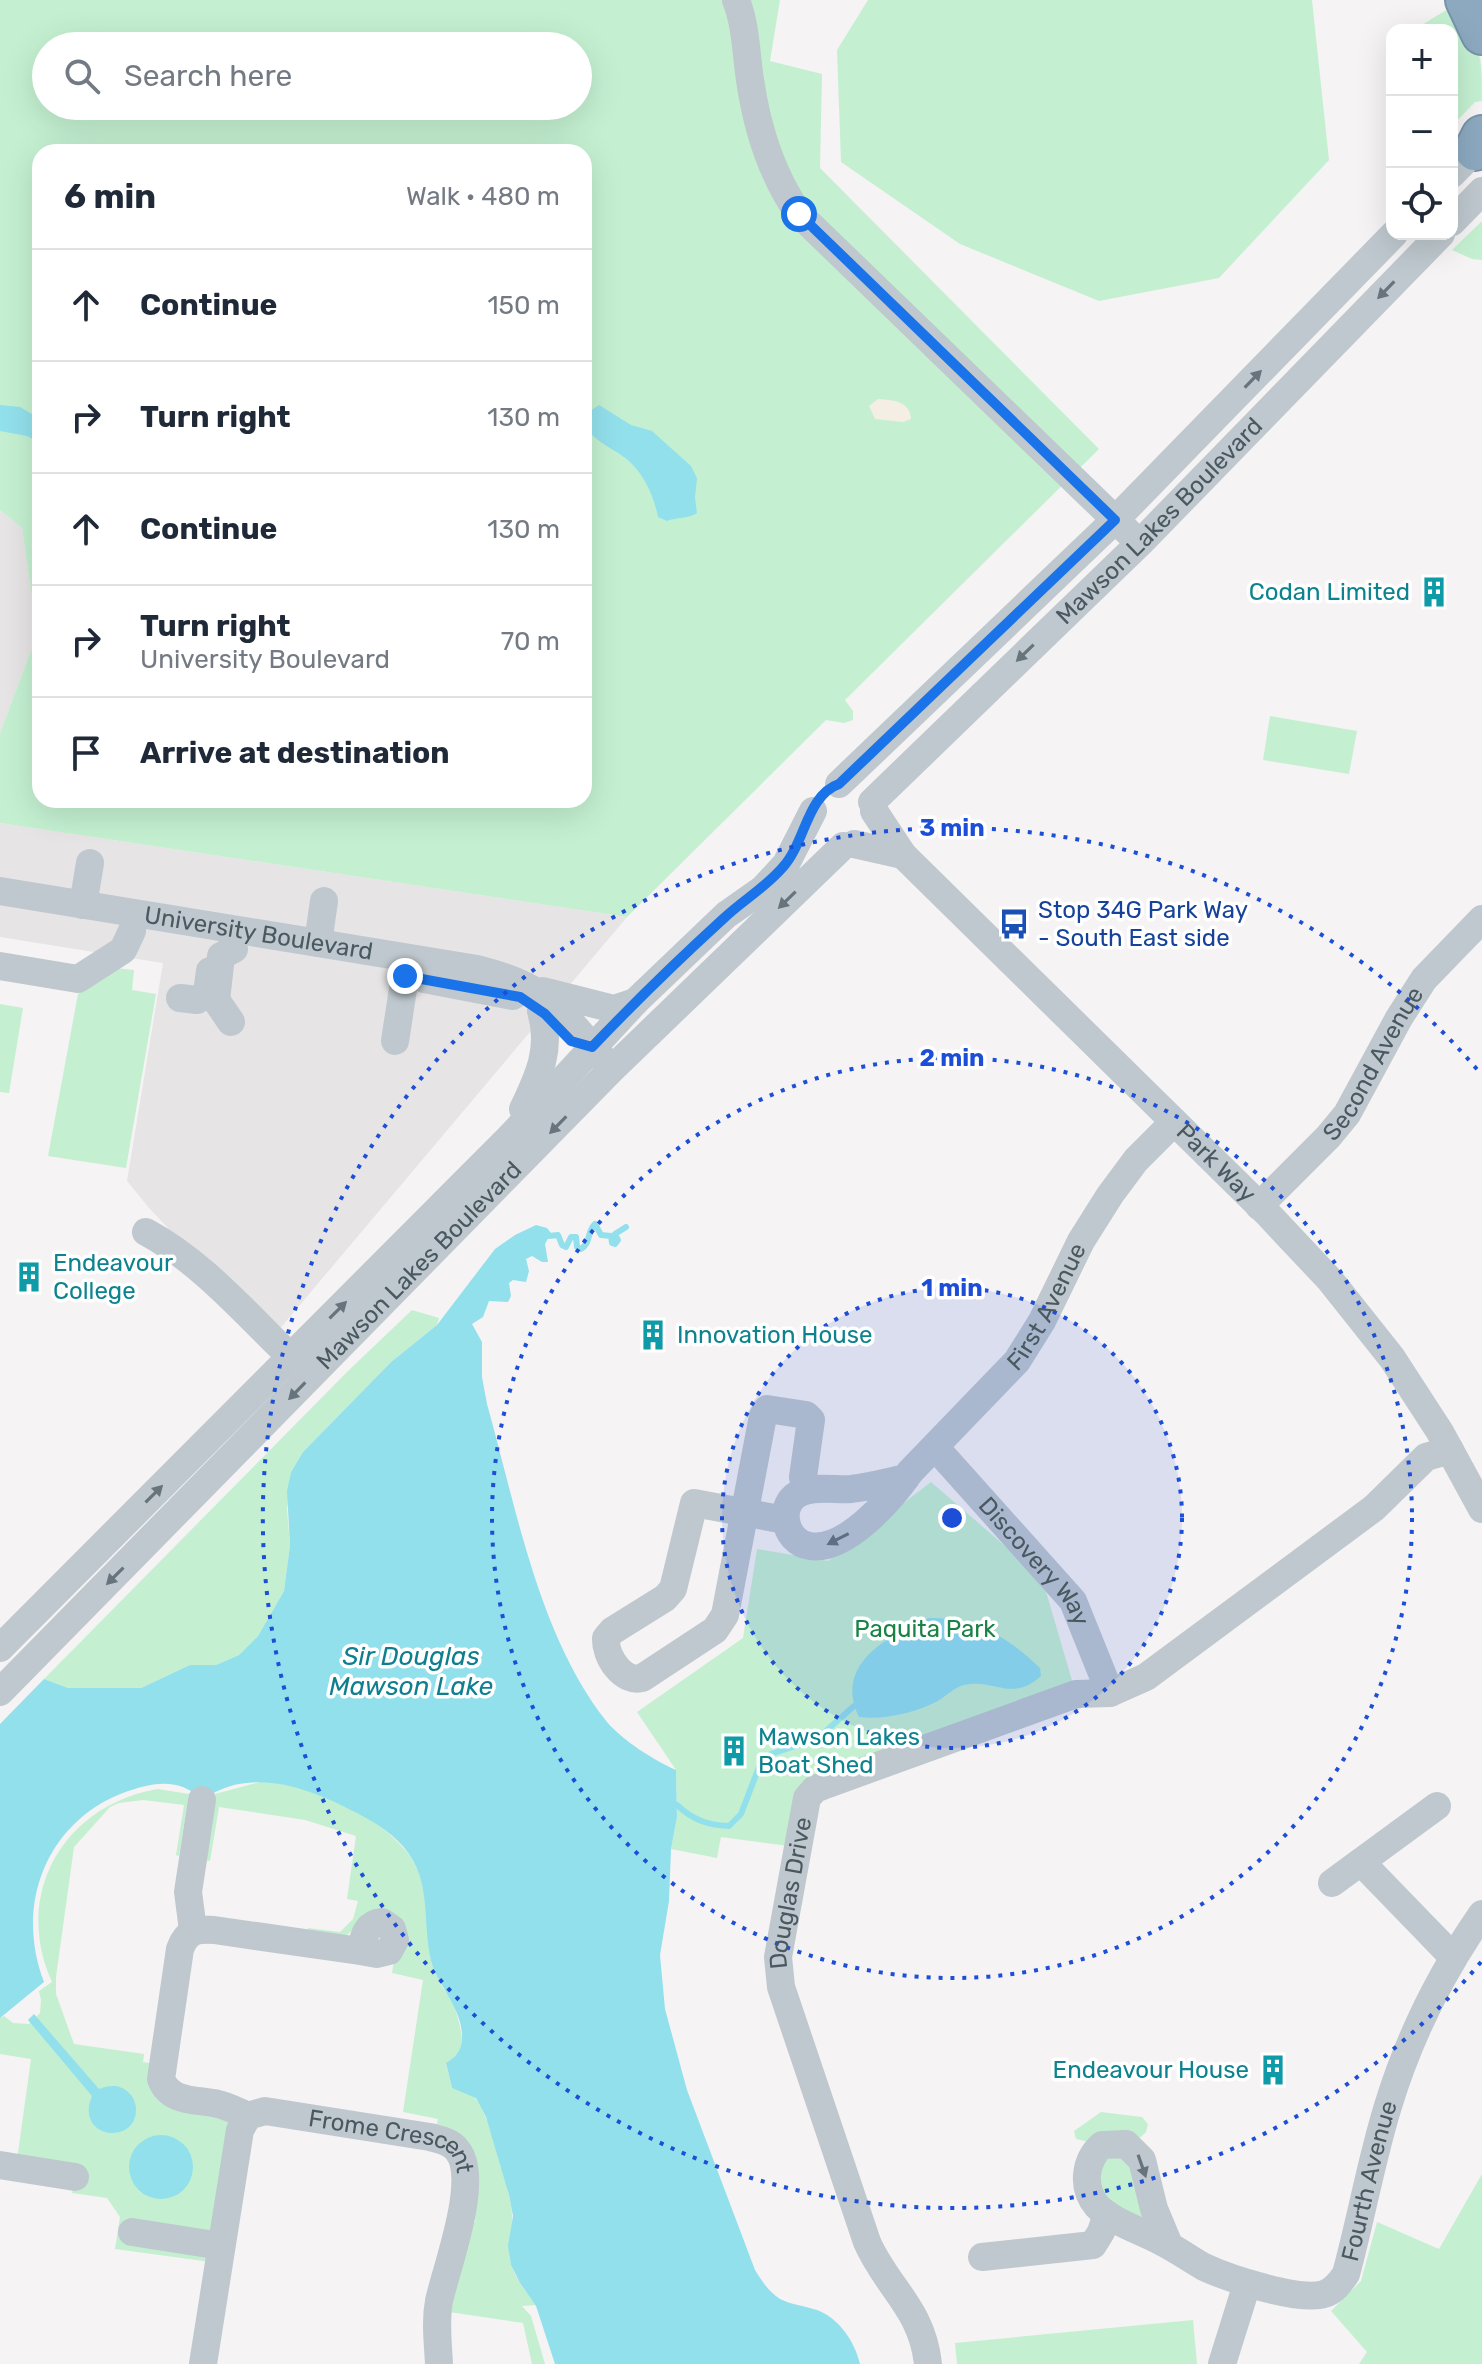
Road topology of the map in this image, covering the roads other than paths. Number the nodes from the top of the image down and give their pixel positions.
1 (736, 0) edge
2 (1466, 0) edge
3 (1482, 15) edge
4 (1482, 34) edge
5 (1482, 191) edge
6 (1458, 216) edge
7 (1388, 240) edge
8 (1435, 240) edge
9 (1115, 520) junction
10 (1140, 543) junction
11 (839, 784) junction
12 (873, 806) junction
13 (813, 811) junction
14 (848, 845) junction
15 (903, 855) junction
16 (95, 864) dead end
17 (0, 891) edge
18 (320, 900) dead end
19 (89, 906) junction
20 (0, 910) edge
21 (158, 917) junction
22 (1482, 919) edge
23 (132, 931) junction
24 (313, 942) junction
25 (219, 948) junction
26 (0, 966) edge
27 (405, 976) junction
28 (180, 998) dead end
29 (538, 1000) junction
30 (635, 1002) junction
31 (231, 1022) dead end
32 (395, 1041) dead end
33 (592, 1047) junction
34 (612, 1069) junction
35 (1174, 1122) junction
36 (510, 1137) junction
37 (1259, 1206) junction
38 (146, 1232) dead end
39 (291, 1357) junction
40 (935, 1447) junction
41 (1450, 1450) junction
42 (906, 1478) junction
43 (806, 1490) junction
44 (1482, 1509) edge
45 (742, 1514) junction
46 (785, 1520) junction
47 (1, 1646) edge
48 (0, 1692) edge
49 (1110, 1693) junction
50 (202, 1800) dead end
51 (1437, 1806) dead end
52 (1361, 1862) junction
53 (1332, 1883) dead end
54 (1482, 1914) edge
55 (193, 1930) junction
56 (360, 1951) dead end
57 (1453, 1957) junction
58 (248, 2116) junction
59 (0, 2165) edge
60 (75, 2177) dead end
61 (1107, 2214) junction
62 (132, 2232) dead end
63 (1169, 2245) junction
64 (221, 2246) junction
65 (982, 2257) dead end
66 (1247, 2284) junction
67 (203, 2364) edge
68 (439, 2364) edge
69 (928, 2364) edge
70 (1222, 2364) edge

1 - 9 street
2 - 3 highway
2 - 4 highway
5 - 6 street
9 -> 7 street, Mawson Lakes Boulevard
8 -> 10 street, Mawson Lakes Boulevard
9 - 10 street
9 - 11 street, Mawson Lakes Boulevard
10 -> 12 street, Mawson Lakes Boulevard
11 - 12 street
11 - 13 street
12 - 14 street
12 - 15 street, Park Way
13 - 14 street
13 - 30 street, Mawson Lakes Boulevard
14 - 15 street
14 -> 34 street, Mawson Lakes Boulevard
15 - 35 street, Park Way
16 - 19 street
17 - 19 street, University Boulevard
18 - 24 street
19 - 21 street, University Boulevard
20 - 23 street, University Boulevard
21 - 24 street, University Boulevard
21 - 25 street
22 - 37 street, Second Avenue
23 - 25 street, University Boulevard
23 - 26 street
24 - 29 street, University Boulevard
25 - 27 street, University Boulevard
25 - 28 street
25 - 31 street
27 - 29 street, University Boulevard
27 - 32 street
29 - 30 street
29 - 33 street, University Boulevard
29 - 36 street
30 - 33 street, Mawson Lakes Boulevard
33 - 34 street, University Boulevard
33 - 36 street, Mawson Lakes Boulevard
34 -> 48 street, Mawson Lakes Boulevard
35 - 37 street, Park Way
35 - 40 street, First Avenue
39 -> 36 street, Mawson Lakes Boulevard
37 - 41 street, Park Way
38 - 39 street
47 -> 39 street, Mawson Lakes Boulevard
40 - 42 street, First Avenue
40 - 49 street, Discovery Way
41 - 44 street, Park Way
41 - 49 street, Douglas Drive
42 - 43 street
42 -> 46 street, First Avenue
43 - 45 street
43 - 46 street
45 - 45 street
45 - 46 street
49 - 69 street, Douglas Drive
50 - 55 street
51 - 52 street
52 - 53 street
52 - 57 street
54 - 57 street, Fourth Avenue
55 - 56 street
55 - 58 street
57 - 66 street, Fourth Avenue
58 - 64 street
58 - 68 street, Frome Crescent
59 - 60 street
61 - 63 street, Fourth Avenue
61 -> 63 street
61 - 65 street
62 - 64 street
63 - 66 street, Fourth Avenue
64 - 67 street
66 - 70 street

